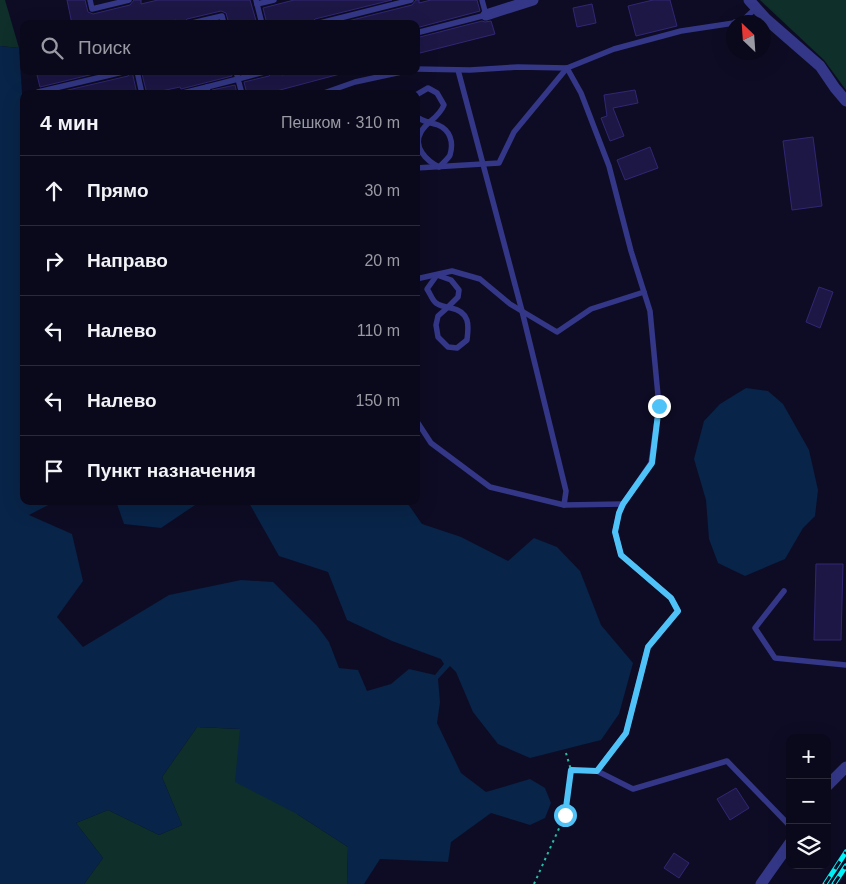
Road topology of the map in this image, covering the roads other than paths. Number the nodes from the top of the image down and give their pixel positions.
1 (90, 0) edge
2 (129, 0) edge
3 (274, 0) edge
4 (411, 0) edge
5 (482, 0) edge
6 (533, 0) edge
7 (256, 2) edge
8 (752, 4) edge
9 (486, 15) junction
10 (746, 15) edge
11 (205, 20) edge
12 (223, 20) edge
13 (261, 20) edge
14 (332, 20) edge
15 (726, 24) edge
16 (420, 32) edge
17 (567, 68) junction
18 (420, 69) edge
19 (458, 70) junction
20 (110, 75) edge
21 (137, 75) edge
22 (237, 75) edge
23 (253, 75) edge
24 (387, 75) edge
25 (238, 79) junction
26 (46, 90) edge
27 (141, 90) edge
28 (208, 90) edge
29 (241, 90) edge
30 (332, 90) edge
31 (420, 93) edge
32 (846, 101) edge
33 (420, 118) edge
34 (430, 124) junction
35 (420, 136) edge
36 (420, 146) edge
37 (482, 164) junction
38 (439, 167) junction
39 (420, 168) edge
40 (437, 274) junction
41 (420, 278) edge
42 (644, 292) junction
43 (447, 308) junction
44 (522, 311) junction
45 (420, 426) edge
46 (623, 504) junction
47 (564, 505) junction
48 (784, 591) dead end
49 (846, 665) edge
50 (846, 767) edge
51 (831, 782) edge
52 (788, 824) edge
53 (786, 849) edge
54 (761, 884) edge

1 - 2 lane
3 - 7 lane
4 - 14 lane
5 - 9 lane
6 - 9 street
7 - 13 lane
8 - 10 lane
8 - 32 street
9 - 16 lane
11 - 12 lane
15 - 17 lane
17 - 19 lane
17 - 37 lane
17 - 42 lane
18 - 19 lane
19 - 37 lane
20 - 26 lane
21 - 27 lane
22 - 25 lane
23 - 25 lane
24 - 30 lane
25 - 28 lane
25 - 29 lane
31 - 34 lane
33 - 34 lane
34 - 35 lane
34 - 38 lane
36 - 38 lane
37 - 38 lane
37 - 44 lane
38 - 39 lane
40 - 41 lane
40 - 43 lane
40 - 43 lane
40 - 44 lane
42 - 44 lane
42 - 46 lane
43 - 43 lane
44 - 47 lane
45 - 47 lane
46 - 47 lane
46 - 52 lane
48 - 49 lane
50 - 51 street
53 - 54 street

